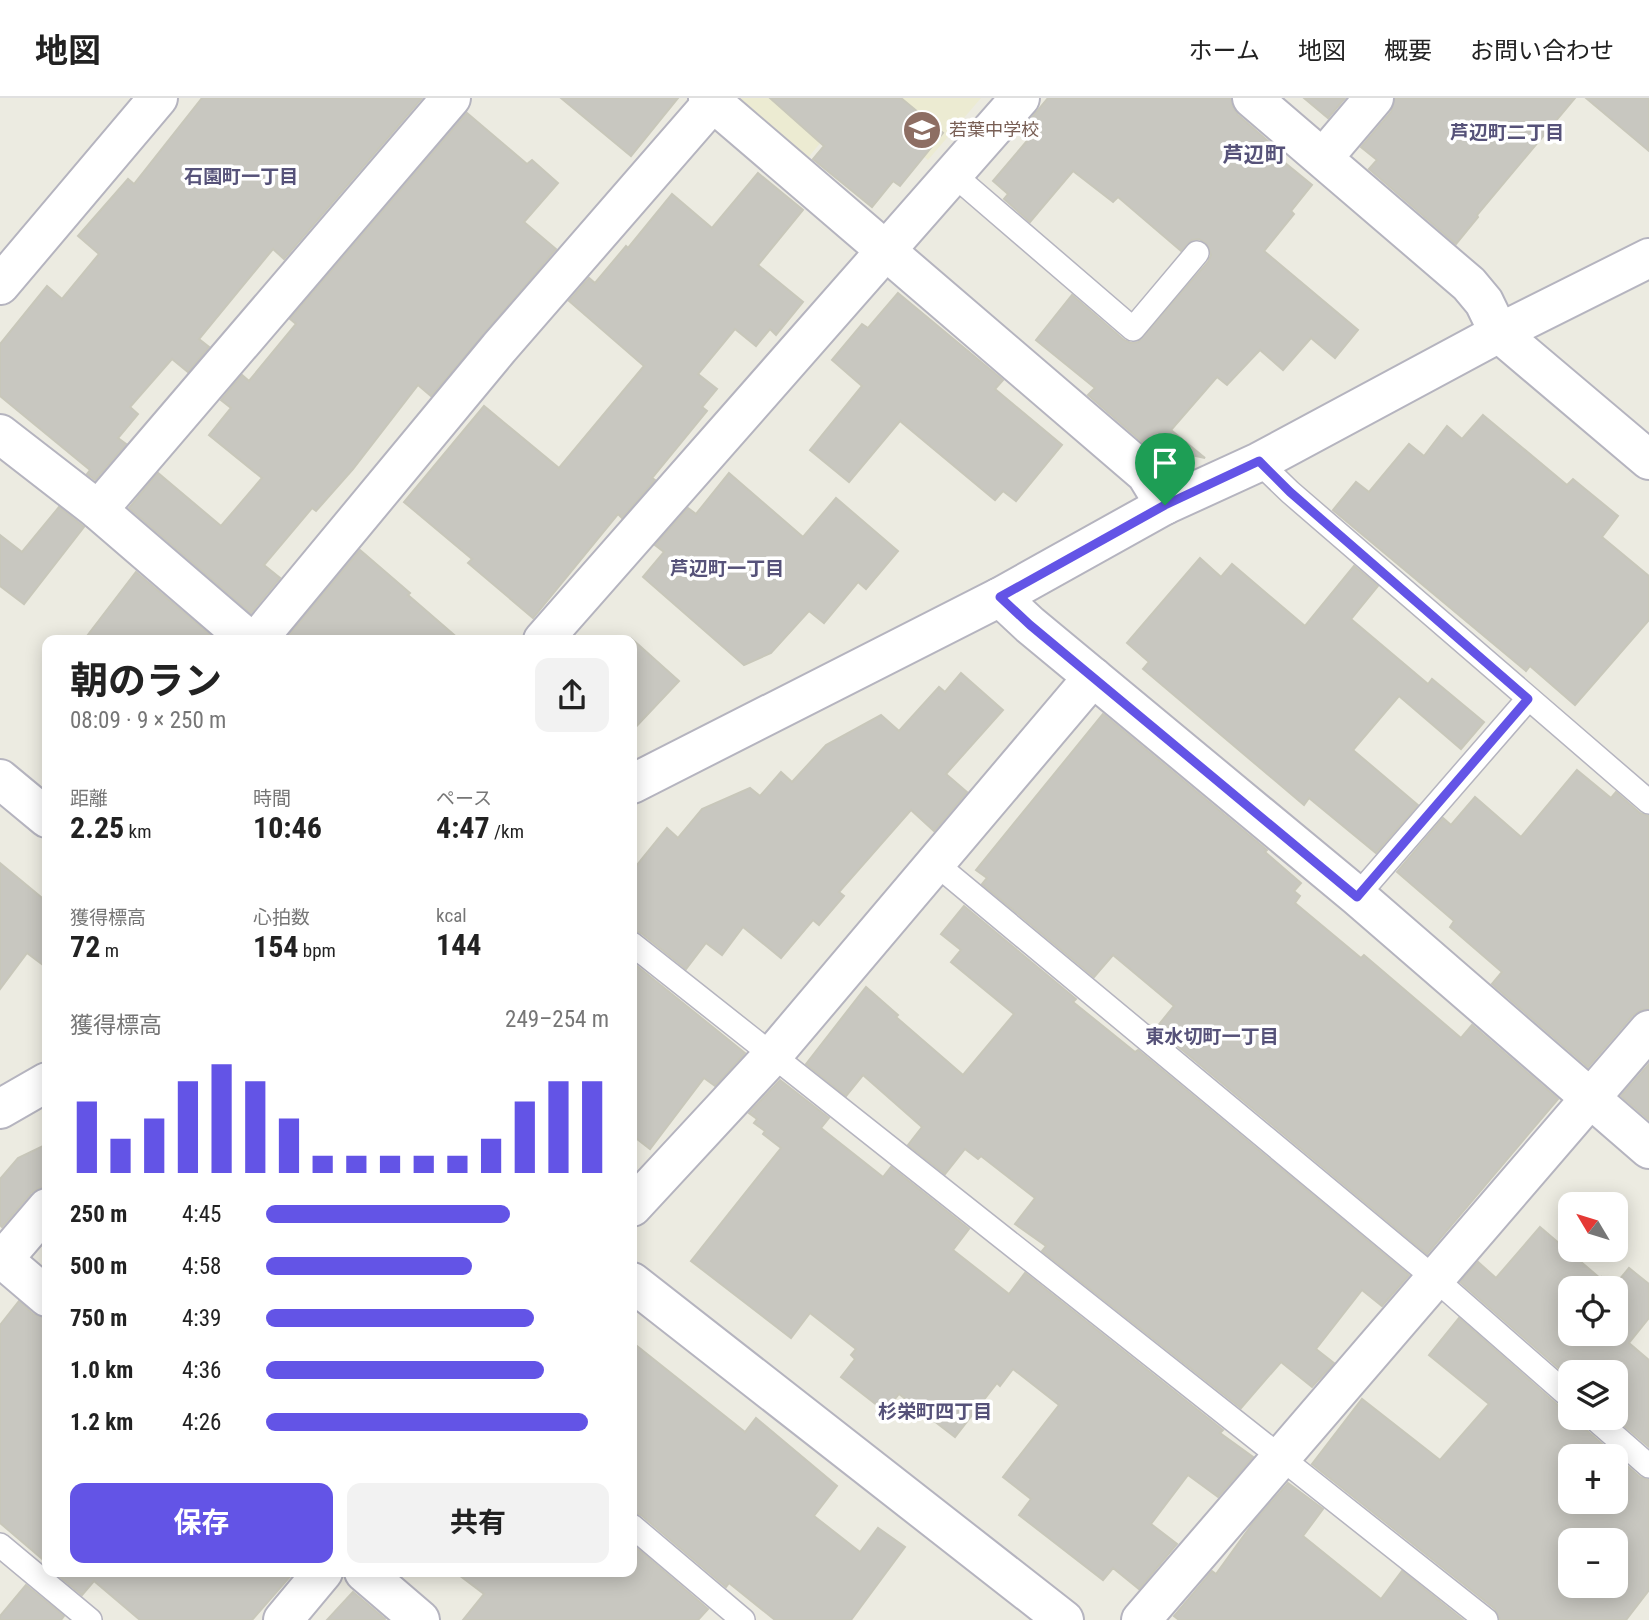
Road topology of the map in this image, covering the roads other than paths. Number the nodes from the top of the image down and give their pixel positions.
1 (158, 98) edge
2 (451, 98) edge
3 (1020, 98) edge
4 (1252, 98) edge
5 (1374, 98) edge
6 (711, 100) edge
7 (1323, 158) junction
8 (954, 174) junction
9 (887, 250) junction
10 (1197, 253) dead end
11 (1649, 258) edge
12 (0, 285) edge
13 (1499, 333) junction
14 (0, 434) edge
15 (1649, 460) edge
16 (1259, 461) junction
17 (1165, 505) junction
18 (98, 510) junction
19 (1000, 597) junction
20 (243, 635) edge
21 (261, 635) edge
22 (547, 635) edge
23 (1093, 677) junction
24 (1528, 699) junction
25 (0, 779) edge
26 (637, 782) edge
27 (1649, 803) edge
28 (42, 814) edge
29 (935, 863) junction
30 (1357, 897) junction
31 (637, 948) edge
32 (1649, 1030) edge
33 (772, 1056) junction
34 (42, 1085) edge
35 (1590, 1099) junction
36 (0, 1109) edge
37 (1649, 1149) edge
38 (637, 1202) edge
39 (42, 1214) edge
40 (1, 1260) edge
41 (1433, 1277) junction
42 (637, 1286) edge
43 (42, 1293) edge
44 (1558, 1386) edge
45 (1608, 1430) edge
46 (1279, 1457) junction
47 (1649, 1466) edge
48 (637, 1530) edge
49 (0, 1545) edge
50 (319, 1577) edge
51 (369, 1577) edge
52 (89, 1620) edge
53 (283, 1620) edge
54 (421, 1620) edge
55 (743, 1620) edge
56 (1064, 1620) edge
57 (1140, 1620) edge
58 (1486, 1620) edge

1 - 12 street
2 - 18 street
3 - 8 street
4 - 7 street
5 - 7 street
6 - 9 street
6 - 21 street
7 - 13 street
8 - 9 street
8 - 10 lane
9 - 17 street
9 - 22 street
11 - 13 street
13 - 15 street
13 - 16 street
14 - 18 street
16 - 17 street
16 - 24 lane
17 - 19 street
18 - 20 street
19 - 23 street
19 - 26 street
23 - 29 street
23 - 30 street
24 - 27 lane
24 - 30 lane
25 - 28 street
29 - 33 street
29 - 41 lane
30 - 35 street
31 - 33 lane
32 - 35 street
33 - 38 street
33 - 46 lane
34 - 36 street
35 - 37 street
35 - 41 street
39 - 40 street
40 - 43 street
41 - 44 lane
41 - 46 street
42 - 56 street
45 - 47 lane
46 - 57 street
46 - 58 lane
48 - 55 lane
49 - 52 lane
50 - 53 street
51 - 54 street

